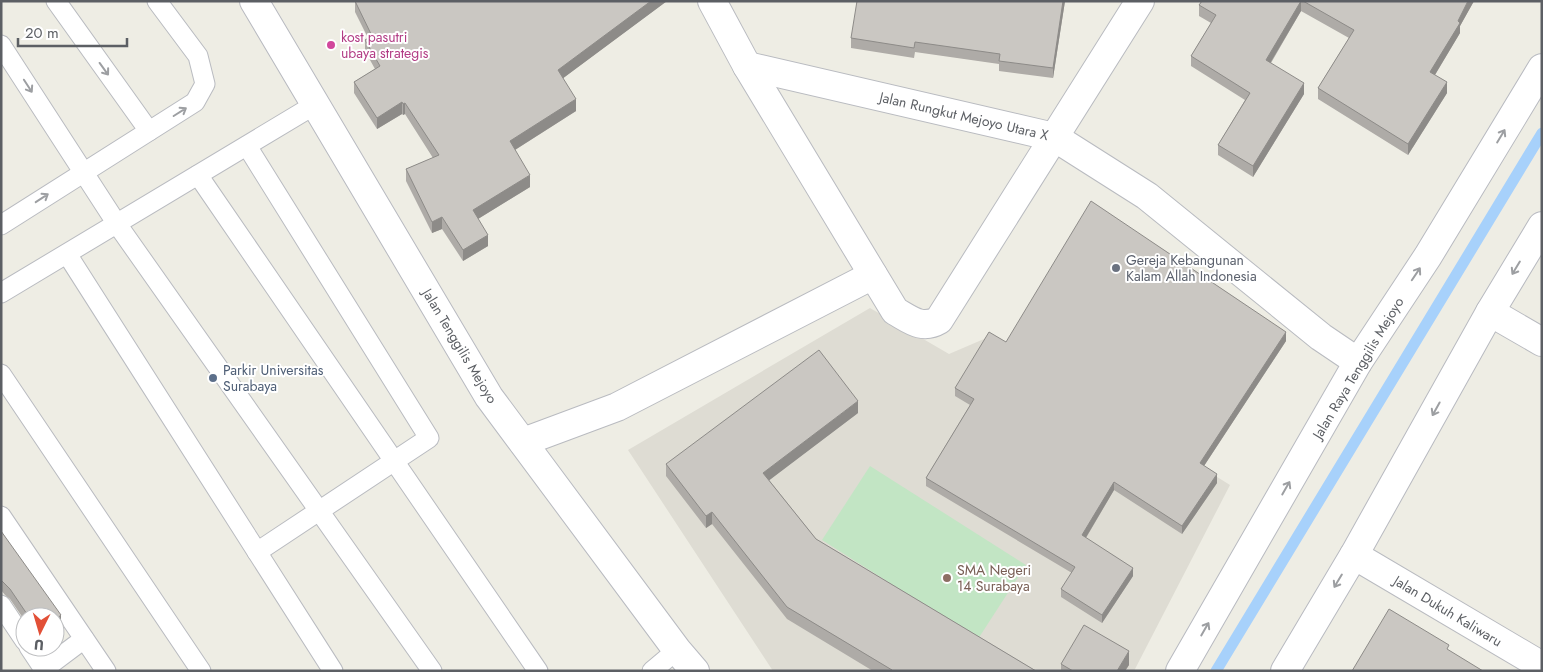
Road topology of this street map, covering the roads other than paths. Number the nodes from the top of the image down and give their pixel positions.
1 (56, 1) edge
2 (157, 1) edge
3 (254, 1) edge
4 (712, 1) edge
5 (1140, 1) edge
6 (1, 44) edge
7 (747, 66) junction
8 (1542, 68) edge
9 (316, 104) junction
10 (148, 131) junction
11 (1054, 138) junction
12 (247, 146) junction
13 (83, 172) junction
14 (198, 175) junction
15 (117, 224) junction
16 (1, 225) edge
17 (1542, 226) edge
18 (67, 254) junction
19 (873, 274) junction
20 (1, 294) edge
21 (1490, 312) junction
22 (1542, 342) edge
23 (1358, 362) junction
24 (1, 374) edge
25 (523, 442) junction
26 (394, 461) junction
27 (320, 511) junction
28 (1, 516) edge
29 (257, 552) junction
30 (1354, 555) junction
31 (1, 605) edge
32 (15, 626) edge
33 (84, 639) junction
34 (677, 650) junction
35 (36, 657) edge
36 (1542, 666) edge
37 (44, 670) edge
38 (106, 671) edge
39 (201, 671) edge
40 (333, 671) edge
41 (432, 671) edge
42 (538, 671) edge
43 (652, 671) edge
44 (694, 671) edge
45 (1180, 671) edge
46 (1285, 671) edge

1 -> 10 lane
10 -> 2 lane
3 - 9 street, Jalan Tenggilis Mejoyo
4 - 7 street
5 - 11 street, Jalan Rungkut Mejoyo Utara X
6 -> 13 lane
7 - 11 street, Jalan Rungkut Mejoyo Utara X
7 - 19 street
23 -> 8 street, Jalan Raya Tenggilis Mejoyo
9 - 12 lane
9 - 25 street, Jalan Tenggilis Mejoyo
10 - 13 lane
11 - 19 street
11 - 23 street
12 - 14 lane
12 - 26 lane
13 - 15 lane
16 -> 13 lane
14 - 15 lane
14 - 26 lane
15 - 18 lane
15 - 27 lane
17 -> 21 street
18 - 20 lane
18 - 29 lane
19 - 25 street
21 - 22 street
21 -> 30 street
45 -> 23 street, Jalan Raya Tenggilis Mejoyo
24 - 39 lane
25 - 34 street, Jalan Tenggilis Mejoyo
26 - 27 lane
26 - 42 lane
27 - 29 lane
27 - 41 lane
28 - 33 lane
29 - 40 lane
30 - 36 street, Jalan Dukuh Kaliwaru
30 -> 46 street
31 - 32 lane
33 - 37 lane
33 - 38 lane
34 - 43 lane
34 - 44 street, Jalan Tenggilis Mejoyo
35 - 37 lane

